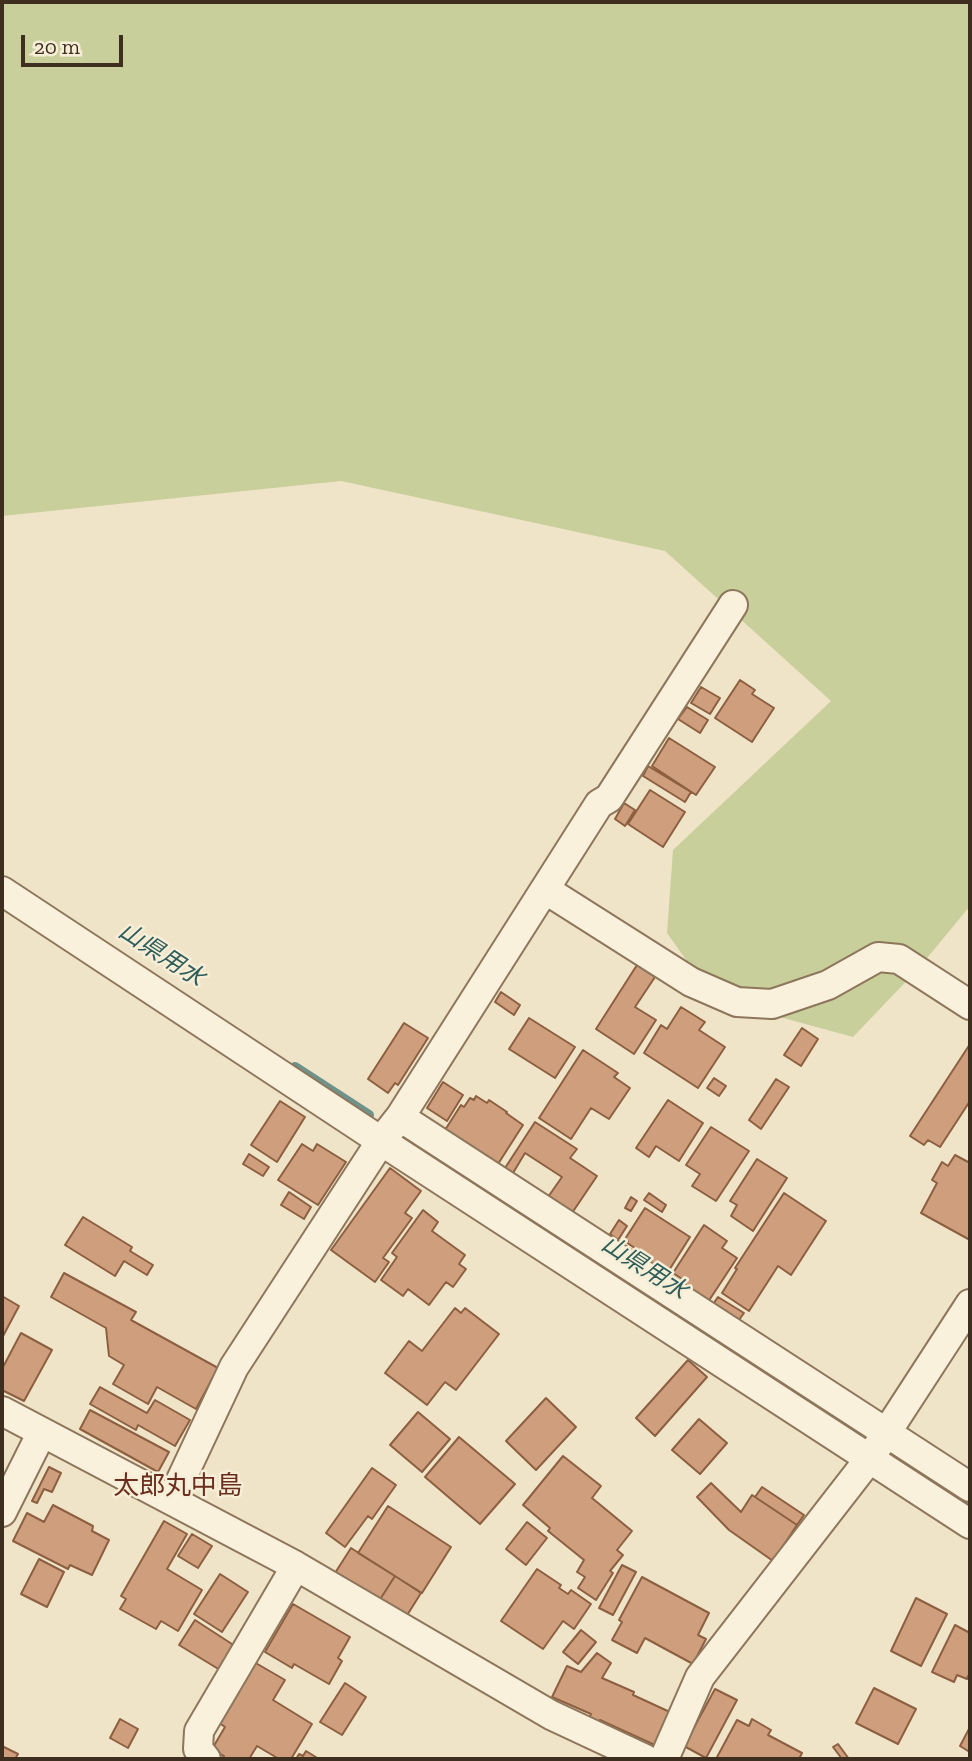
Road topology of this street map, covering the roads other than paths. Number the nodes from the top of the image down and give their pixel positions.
1 (733, 605) dead end
2 (546, 890) junction
3 (2, 891) edge
4 (970, 1005) edge
5 (400, 1117) junction
6 (380, 1141) junction
7 (970, 1304) edge
8 (2, 1410) edge
9 (42, 1432) junction
10 (887, 1432) junction
11 (870, 1458) junction
12 (970, 1487) edge
13 (172, 1499) junction
14 (2, 1512) edge
15 (970, 1524) edge
16 (296, 1566) junction
17 (206, 1759) edge
18 (645, 1759) edge
19 (664, 1759) edge

1 - 2 street
2 - 4 street
2 - 5 street
3 - 6 street
5 - 6 street
5 - 10 street
6 - 11 street
6 - 13 street
7 - 10 street
8 - 9 street
9 - 13 street
9 - 14 street
10 - 11 street
10 - 12 street
11 - 15 street
11 - 19 street
13 - 16 street
16 - 17 street
16 - 18 street

